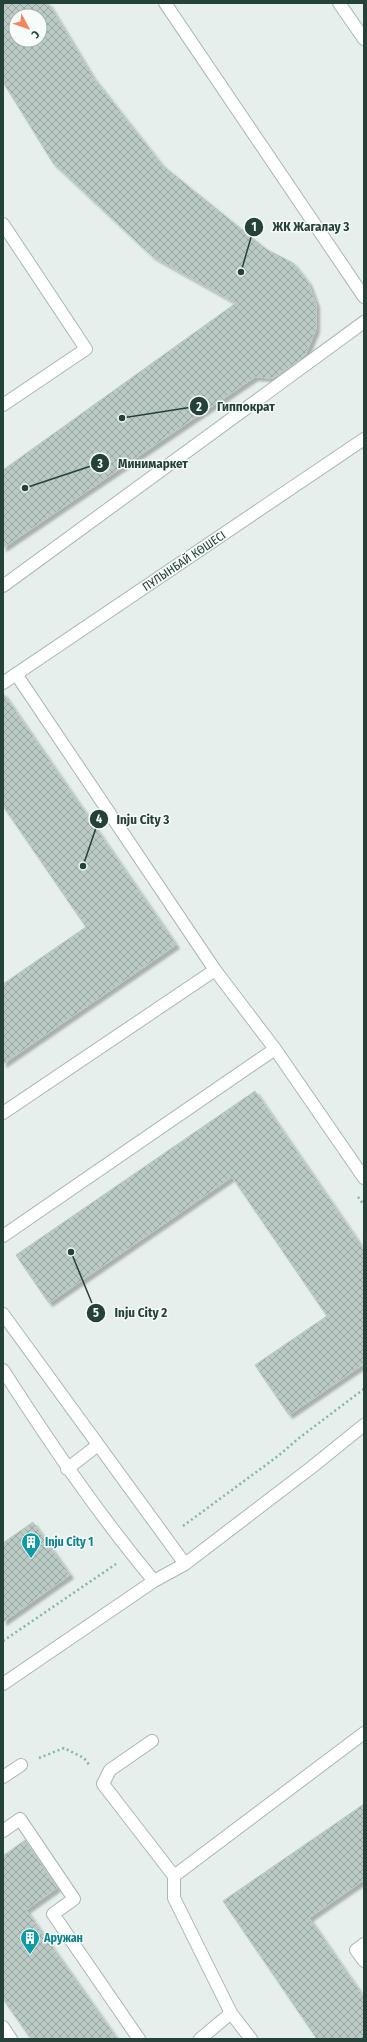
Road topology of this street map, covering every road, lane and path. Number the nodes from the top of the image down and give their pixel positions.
1 (165, 3) edge
2 (339, 3) edge
3 (364, 39) edge
4 (3, 224) edge
5 (364, 297) edge
6 (364, 322) edge
7 (3, 405) edge
8 (364, 439) edge
9 (3, 586) edge
10 (16, 674) junction
11 (3, 683) edge
12 (215, 970) junction
13 (275, 1049) junction
14 (3, 1113) edge
15 (364, 1178) edge
16 (3, 1236) edge
17 (3, 1314) edge
18 (3, 1370) edge
19 (364, 1389) edge
20 (364, 1425) edge
21 (98, 1444) junction
22 (67, 1469) junction
23 (167, 1538) junction
24 (131, 1554) junction
25 (185, 1564) junction
26 (154, 1581) junction
27 (3, 1641) edge
28 (3, 1684) edge
29 (364, 1733) edge
30 (152, 1741) dead end
31 (21, 1765) joint
32 (3, 1777) edge
33 (103, 1784) junction
34 (3, 1831) edge
35 (174, 1876) junction
36 (364, 1944) edge
37 (364, 1961) edge
38 (231, 2013) junction
39 (3, 2027) edge
40 (12, 2039) edge
41 (139, 2039) edge
42 (200, 2039) edge
43 (251, 2039) edge

1 - 5 street
2 - 3 street
4 - 7 street
6 - 9 street
8 - 10 street, ПҰЛЫНБАЙ КӨШЕСІ
10 - 11 street, ПҰЛЫНБАЙ КӨШЕСІ
10 - 12 street
12 - 13 street
12 - 14 street
13 - 15 street
13 - 16 street
17 - 21 street
18 - 22 street
19 - 23 path
20 - 25 street
21 - 22 street
21 - 23 street
22 - 24 street
23 - 25 street
24 - 26 street
24 - 27 path
25 - 26 street
26 - 28 street
29 - 35 street
30 - 33 street
31 - 32 street
31 - 33 path
33 - 35 street
34 - 41 street
35 - 38 street
36 - 37 street
38 - 42 street
38 - 43 street
39 - 40 street

